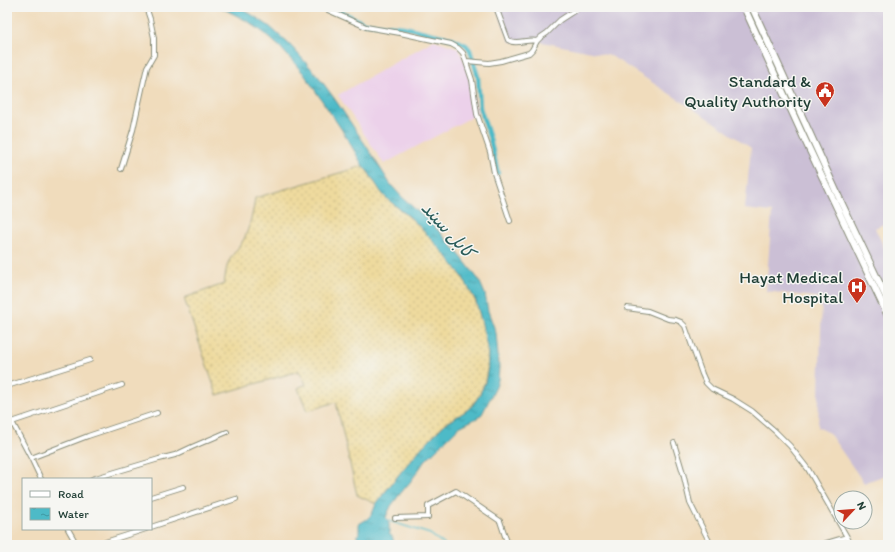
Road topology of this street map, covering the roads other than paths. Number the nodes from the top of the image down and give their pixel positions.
1 (146, 7) edge
2 (321, 7) edge
3 (496, 7) edge
4 (580, 7) edge
5 (744, 7) edge
6 (752, 7) edge
7 (537, 41) junction
8 (466, 61) junction
9 (121, 169) dead end
10 (510, 221) dead end
11 (860, 250) junction
12 (888, 301) edge
13 (627, 308) dead end
14 (888, 316) edge
15 (90, 360) dead end
16 (122, 385) dead end
17 (7, 386) edge
18 (7, 406) edge
19 (157, 413) dead end
20 (12, 422) junction
21 (227, 432) dead end
22 (674, 443) dead end
23 (31, 458) junction
24 (41, 478) edge
25 (95, 478) edge
26 (183, 487) dead end
27 (152, 497) edge
28 (236, 500) dead end
29 (395, 518) dead end
30 (152, 527) edge
31 (69, 530) edge
32 (143, 530) edge
33 (847, 537) junction
34 (77, 545) edge
35 (96, 545) edge
36 (508, 545) edge
37 (711, 545) edge
38 (820, 545) edge
39 (851, 545) edge

1 - 9 street
2 - 8 street
3 - 7 street
4 - 7 street
5 - 11 highway
6 - 11 highway
7 - 8 street
8 - 10 street
11 - 12 highway
11 - 14 highway
13 - 33 street
15 - 17 street
16 - 20 street
18 - 20 street
19 - 23 street
20 - 23 street
21 - 25 street
22 - 37 street
23 - 24 street
26 - 27 street
28 - 30 street
29 - 36 street
31 - 34 street
32 - 35 street
33 - 38 street
33 - 39 street

